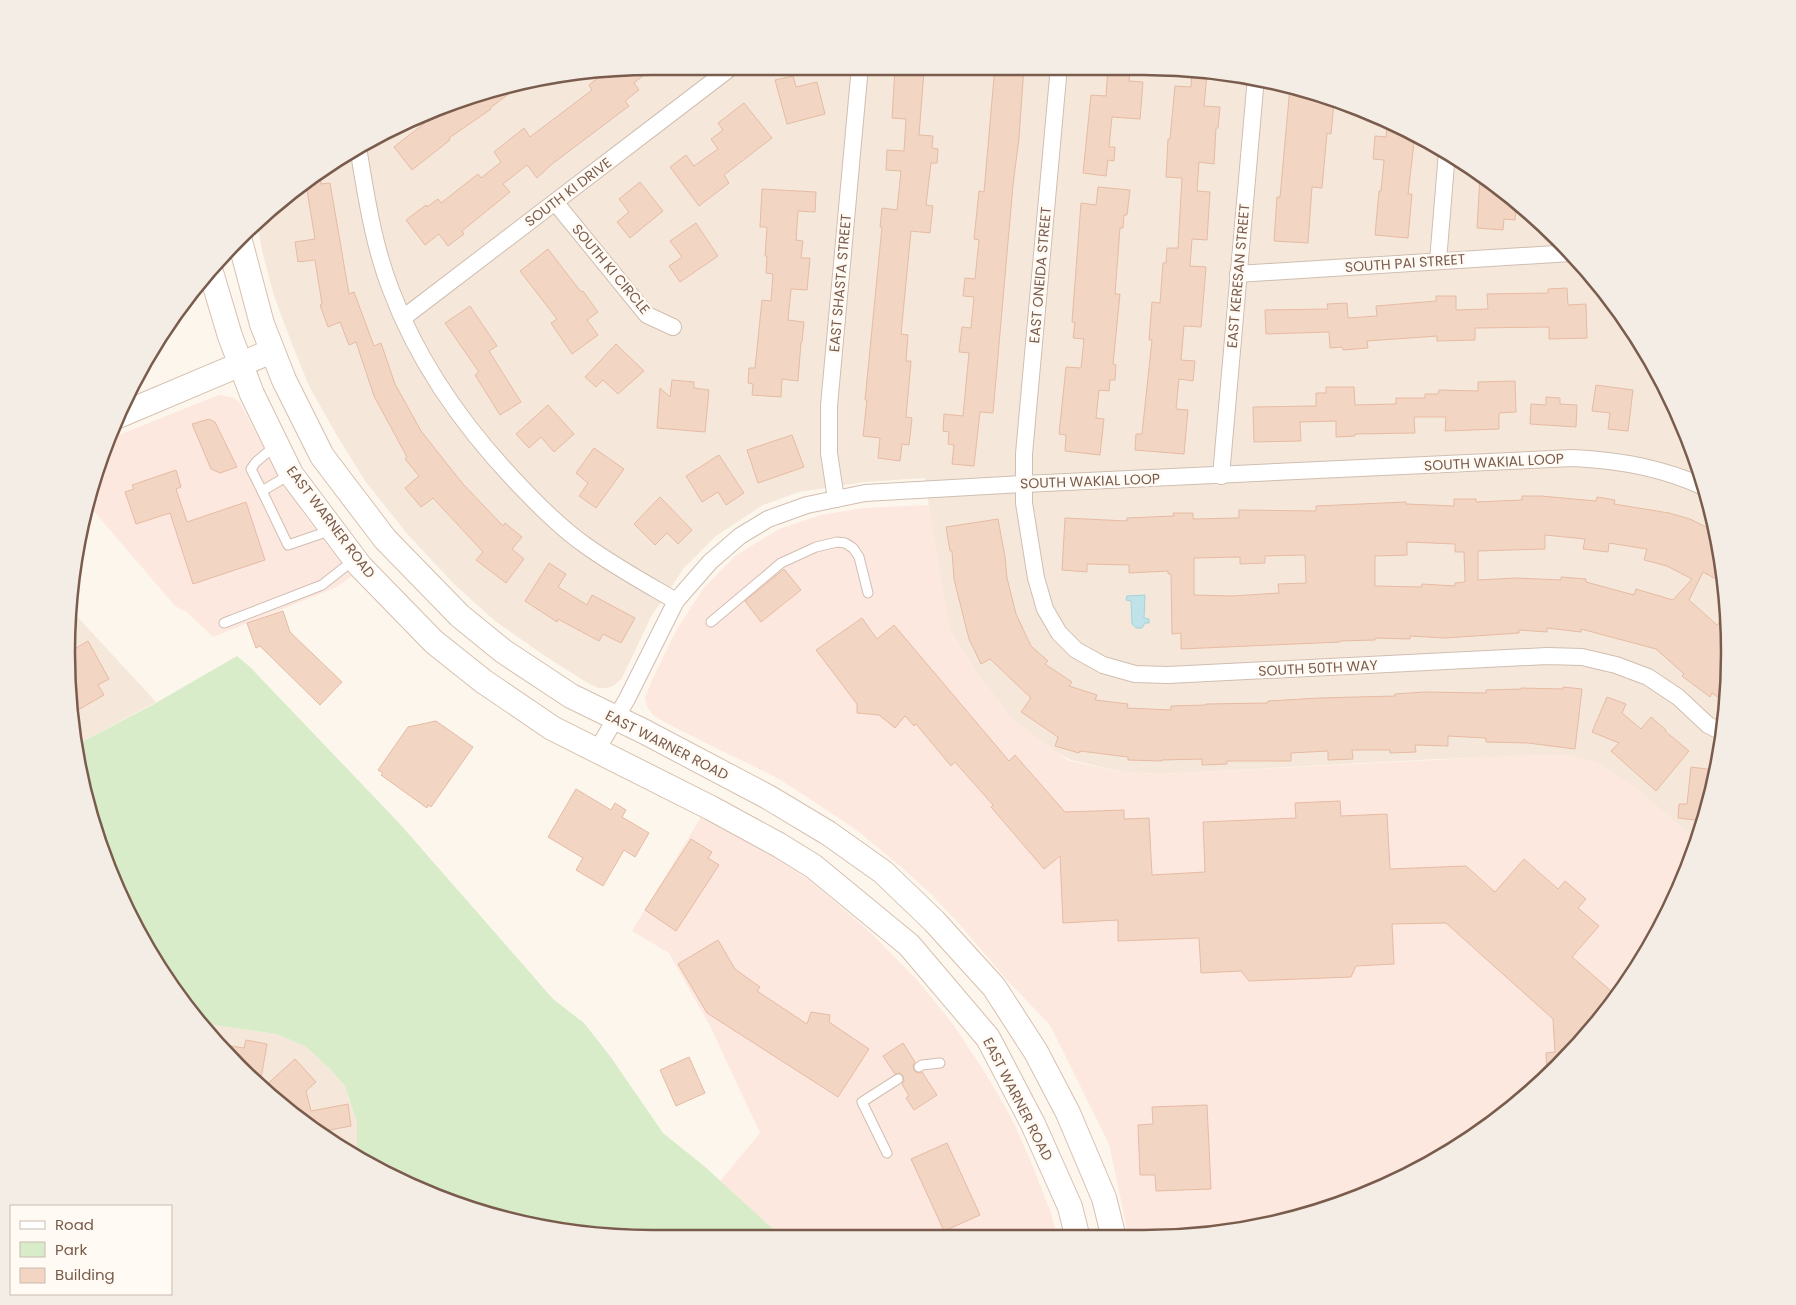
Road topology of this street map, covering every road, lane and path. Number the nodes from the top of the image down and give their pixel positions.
1 (721, 75) edge
2 (859, 75) edge
3 (1059, 75) edge
4 (1255, 86) edge
5 (359, 155) edge
6 (1446, 161) edge
7 (555, 202) junction
8 (242, 247) edge
9 (1561, 254) edge
10 (1438, 261) junction
11 (1238, 274) junction
12 (213, 278) edge
13 (403, 318) junction
14 (673, 327) dead end
15 (272, 351) junction
16 (241, 365) junction
17 (128, 412) edge
18 (277, 444) junction
19 (291, 474) junction
20 (1221, 476) junction
21 (1694, 480) edge
22 (1024, 484) junction
23 (262, 491) junction
24 (836, 499) junction
25 (333, 529) junction
26 (355, 559) junction
27 (868, 593) dead end
28 (676, 601) junction
29 (224, 622) dead end
30 (711, 622) dead end
31 (615, 719) junction
32 (1716, 729) edge
33 (597, 750) junction
34 (795, 813) junction
35 (779, 845) junction
36 (940, 1064) dead end
37 (919, 1067) dead end
38 (898, 1080) dead end
39 (887, 1153) dead end
40 (1076, 1230) edge
41 (1112, 1230) edge

1 - 7 street, SOUTH KI DRIVE
2 - 24 street, EAST SHASTA STREET
3 - 22 street, EAST ONEIDA STREET
4 - 11 street, EAST KERESAN STREET
5 - 13 street
6 - 10 street
7 - 13 street, SOUTH KI DRIVE
7 - 14 street, SOUTH KI CIRCLE
8 - 15 main road, EAST WARNER ROAD
9 - 10 street, SOUTH PAI STREET
10 - 11 street, SOUTH PAI STREET
11 - 20 street, EAST KERESAN STREET
12 - 16 main road, EAST WARNER ROAD
13 - 28 street
15 - 16 main road
15 - 31 main road, EAST WARNER ROAD
16 - 17 main road
16 - 18 main road, EAST WARNER ROAD
18 - 19 main road, EAST WARNER ROAD
18 - 23 lane
19 - 23 lane
19 - 25 main road, EAST WARNER ROAD
20 - 21 street, SOUTH WAKIAL LOOP
20 - 22 street, SOUTH WAKIAL LOOP
22 - 24 street, SOUTH WAKIAL LOOP
22 - 32 street, SOUTH 50TH WAY
23 - 25 lane
24 - 28 street, SOUTH WAKIAL LOOP
25 - 26 main road, EAST WARNER ROAD
26 - 29 lane
26 - 33 main road, EAST WARNER ROAD
27 - 30 lane
28 - 31 street, SOUTH WAKIAL LOOP
31 - 33 street, SOUTH WAKIAL LOOP
31 - 34 main road, EAST WARNER ROAD
33 - 35 main road, EAST WARNER ROAD
34 - 35 main road
34 - 41 main road, EAST WARNER ROAD
35 - 40 main road, EAST WARNER ROAD
36 - 37 lane
38 - 39 lane

